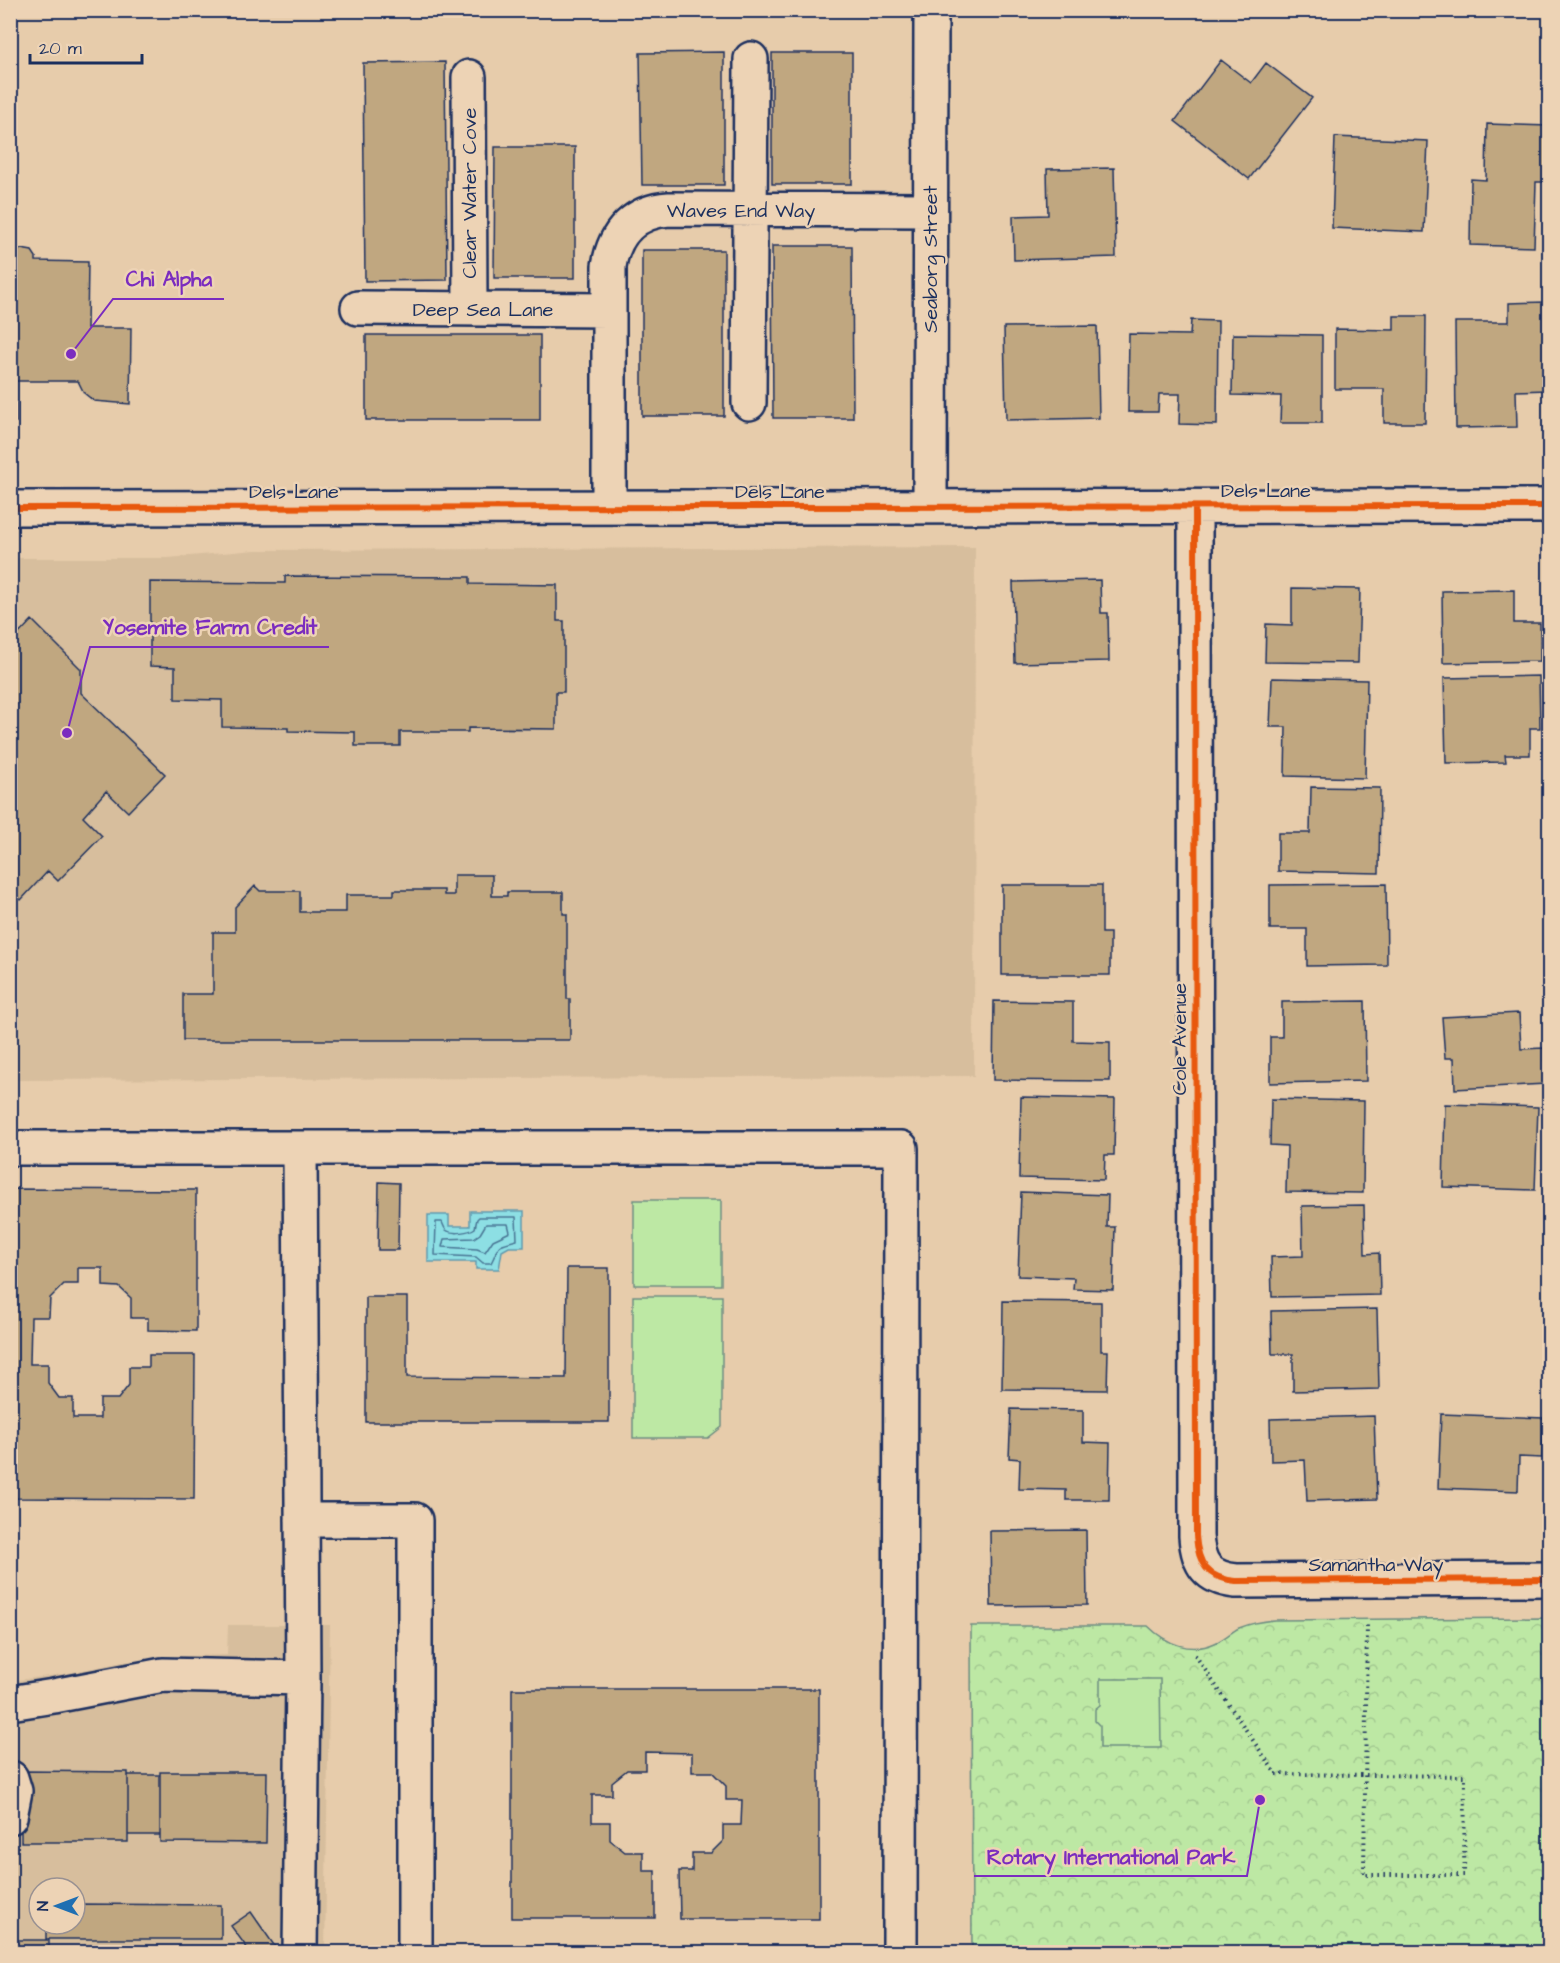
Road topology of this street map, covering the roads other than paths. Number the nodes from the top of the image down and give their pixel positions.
1 (931, 10) edge
2 (751, 58) dead end
3 (469, 77) dead end
4 (749, 209) junction
5 (930, 210) junction
6 (358, 308) dead end
7 (470, 309) junction
8 (609, 310) junction
9 (749, 403) dead end
10 (1550, 506) edge
11 (609, 507) junction
12 (930, 507) junction
13 (1195, 507) junction
14 (10, 508) edge
15 (10, 1148) edge
16 (300, 1149) junction
17 (302, 1520) junction
18 (1206, 1569) joint
19 (1550, 1580) edge
20 (303, 1678) junction
21 (10, 1703) edge
22 (18, 1771) edge
23 (10, 1817) edge
24 (300, 1953) edge
25 (415, 1953) edge
26 (900, 1953) edge

1 - 5 street, Seaborg Street
2 - 4 street
3 - 7 street, Clear Water Cove
4 - 5 street, Waves End Way
4 - 8 street, Waves End Way
4 - 9 street
5 - 12 street, Seaborg Street
6 - 7 street, Deep Sea Lane
7 - 8 street, Deep Sea Lane
8 - 11 street, Waves End Way
10 - 13 street, Dels Lane
11 - 12 street, Dels Lane
11 - 14 street, Dels Lane
12 - 13 street, Dels Lane
13 - 18 street, Cole Avenue
15 - 16 street
16 - 17 street
16 - 26 street
17 - 20 street
17 - 25 street
18 - 19 street, Samantha Way
20 - 21 street
20 - 24 street
22 - 23 street

